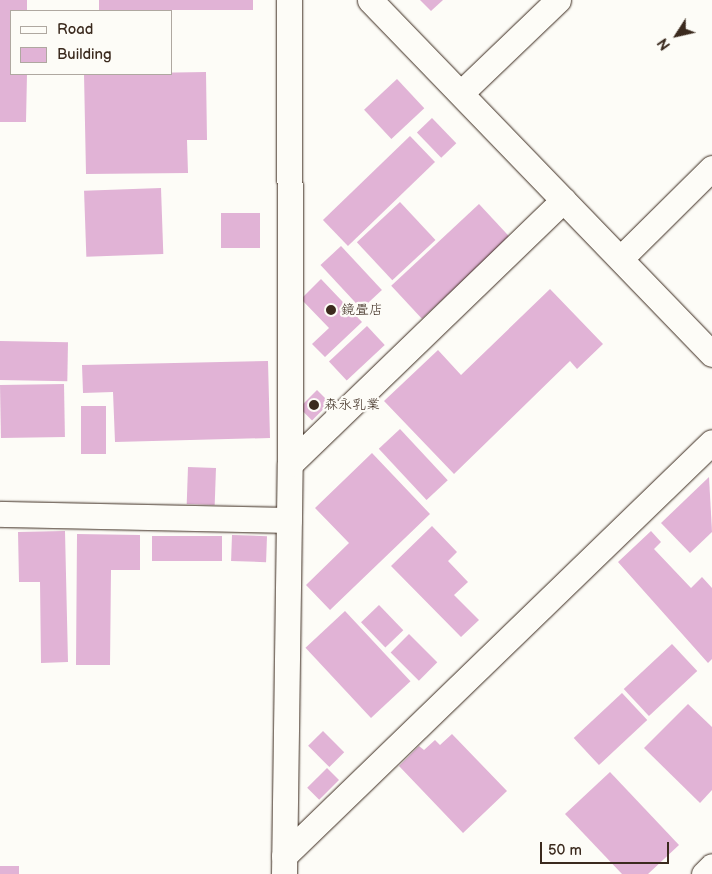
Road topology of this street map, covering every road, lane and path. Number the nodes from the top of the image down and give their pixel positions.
1 (289, 0) edge
2 (370, 0) edge
3 (558, 0) edge
4 (462, 92) junction
5 (712, 168) edge
6 (563, 200) junction
7 (621, 258) junction
8 (712, 354) edge
9 (712, 442) edge
10 (290, 464) junction
11 (0, 514) edge
12 (289, 520) junction
13 (284, 865) edge
14 (712, 866) edge
15 (704, 874) edge

1 - 10 street
2 - 4 street
3 - 4 street
4 - 6 street
5 - 7 street
6 - 7 street
6 - 10 street
7 - 8 street
9 - 13 street
10 - 12 street
11 - 12 street
12 - 13 street
14 - 15 street

